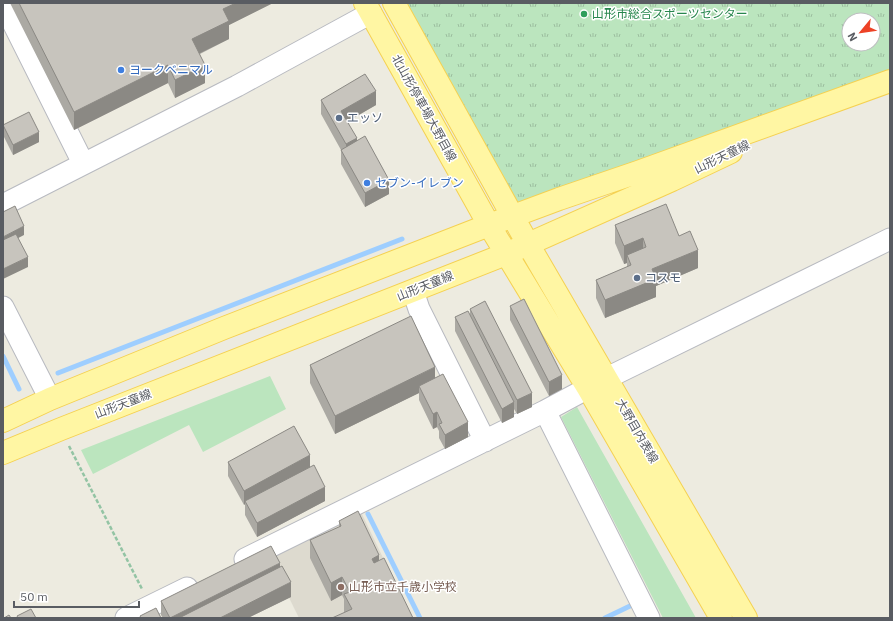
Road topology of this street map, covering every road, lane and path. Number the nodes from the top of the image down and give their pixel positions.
1 (3, 3) edge
2 (394, 3) edge
3 (368, 8) edge
4 (890, 82) edge
5 (838, 100) junction
6 (83, 163) junction
7 (3, 205) edge
8 (513, 217) junction
9 (489, 225) junction
10 (890, 239) edge
11 (528, 244) junction
12 (506, 254) junction
13 (413, 291) junction
14 (3, 307) edge
15 (598, 383) junction
16 (50, 399) junction
17 (545, 411) junction
18 (3, 421) edge
19 (61, 429) junction
20 (485, 441) junction
21 (3, 453) edge
22 (229, 567) edge
23 (200, 581) edge
24 (150, 606) junction
25 (126, 618) edge
26 (649, 618) edge
27 (721, 618) edge
28 (746, 618) edge

1 - 6 street
2 - 8 main road, 北山形停車場大野目線
3 - 6 street
3 - 9 main road, 北山形停車場大野目線
4 - 5 main road, 山形天童線
5 - 8 main road, 山形天童線
5 - 11 main road, 山形天童線
6 - 7 street
8 - 9 main road, 山形天童線
8 - 11 main road, 北山形停車場大野目線
9 - 12 main road, 北山形停車場大野目線
9 - 16 main road, 山形天童線
10 - 15 street
11 - 12 main road, 山形天童線
11 - 15 main road, 大野目内表線
12 - 13 main road, 山形天童線
12 - 15 main road, 大野目内表線
13 - 19 main road, 山形天童線
13 - 20 street
14 - 16 street
15 - 17 street
15 - 27 main road, 大野目内表線
15 - 28 main road, 大野目内表線
16 - 18 main road, 山形天童線
17 - 20 street
17 - 26 street
19 - 21 main road, 山形天童線
19 - 24 path
20 - 22 street
23 - 24 street
24 - 25 street

